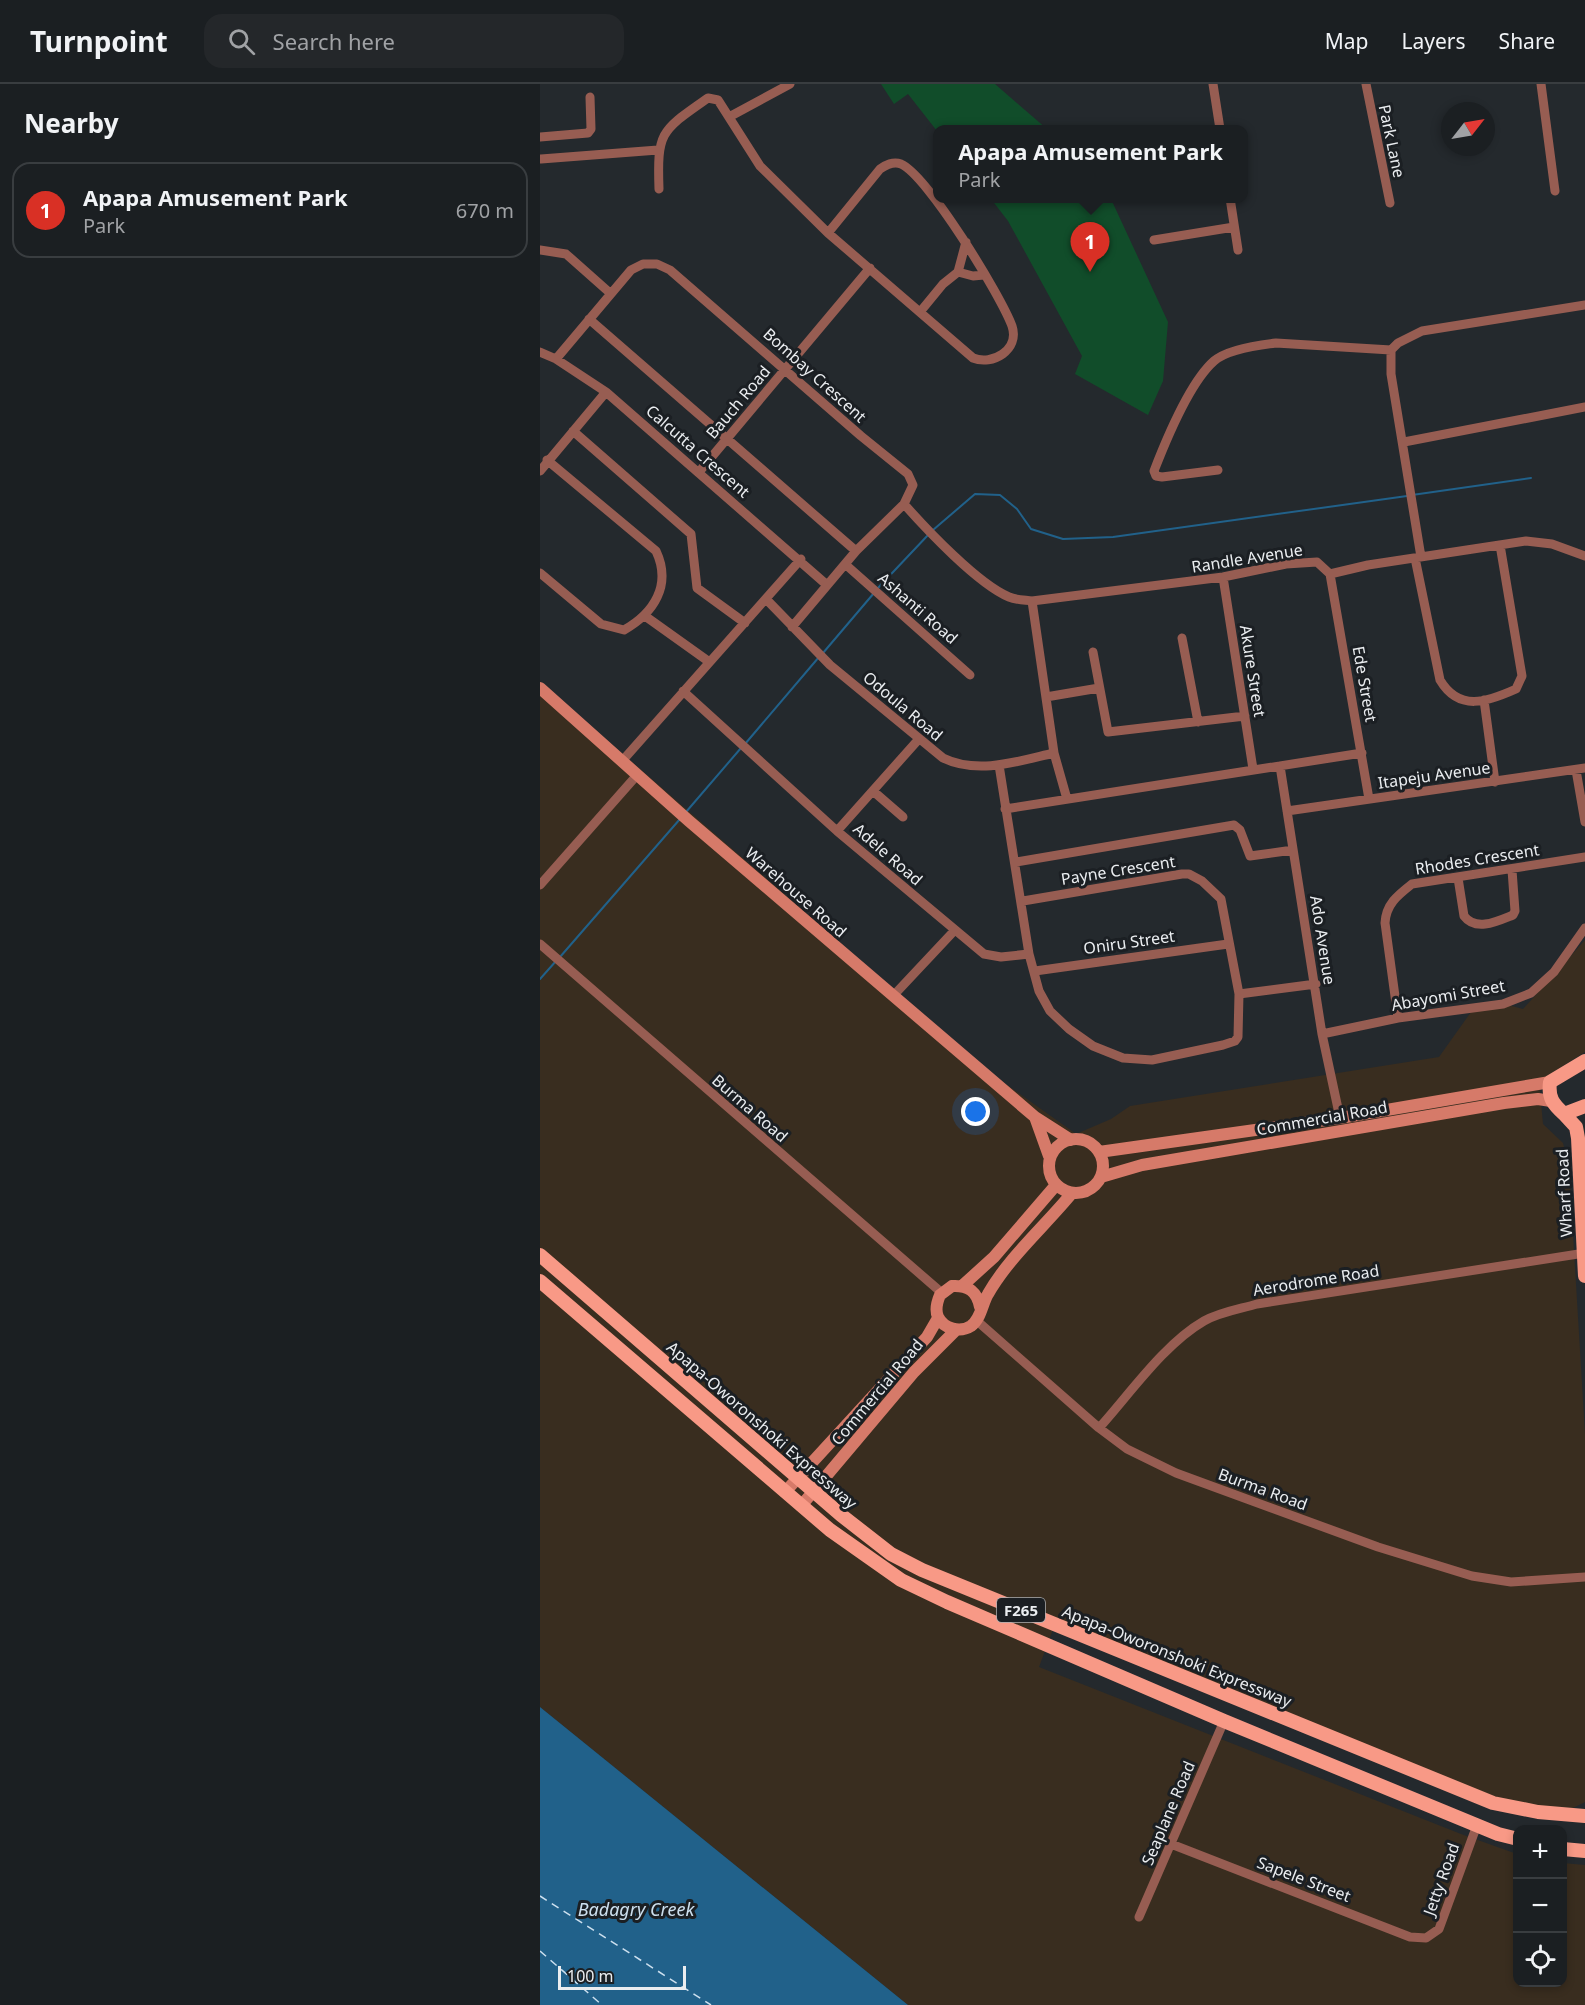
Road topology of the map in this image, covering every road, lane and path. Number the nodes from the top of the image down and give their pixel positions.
1 (790, 84) edge
2 (1213, 84) edge
3 (1366, 84) edge
4 (1541, 84) edge
5 (590, 97) dead end
6 (729, 117) junction
7 (1219, 125) edge
8 (540, 137) edge
9 (658, 150) junction
10 (541, 159) edge
11 (659, 189) dead end
12 (1556, 191) dead end
13 (933, 197) edge
14 (938, 203) edge
15 (1231, 203) edge
16 (1390, 203) dead end
17 (1234, 227) junction
18 (828, 233) junction
19 (1154, 240) dead end
20 (966, 242) junction
21 (540, 250) edge
22 (1238, 250) dead end
23 (870, 268) junction
24 (958, 272) junction
25 (984, 275) junction
26 (610, 293) junction
27 (1585, 305) edge
28 (920, 312) junction
29 (589, 319) junction
30 (1391, 350) junction
31 (540, 352) edge
32 (556, 358) junction
33 (785, 368) junction
34 (606, 392) junction
35 (1585, 407) edge
36 (573, 431) junction
37 (727, 438) junction
38 (1404, 442) junction
39 (547, 460) junction
40 (540, 470) edge
41 (1218, 470) dead end
42 (699, 472) junction
43 (904, 504) junction
44 (1500, 545) junction
45 (1585, 546) edge
46 (856, 551) junction
47 (1575, 551) junction
48 (1585, 556) edge
49 (1418, 558) junction
50 (801, 559) junction
51 (845, 564) junction
52 (540, 573) edge
53 (1330, 574) junction
54 (1223, 577) junction
55 (827, 585) junction
56 (766, 599) junction
57 (1032, 601) junction
58 (645, 616) junction
59 (745, 623) junction
60 (792, 627) junction
61 (1182, 638) dead end
62 (1093, 652) dead end
63 (708, 661) junction
64 (970, 675) dead end
65 (540, 688) edge
66 (1099, 688) junction
67 (683, 691) junction
68 (1046, 697) junction
69 (1484, 700) junction
70 (1245, 716) junction
71 (1198, 722) junction
72 (918, 740) junction
73 (1054, 753) junction
74 (1362, 753) junction
75 (623, 760) junction
76 (999, 765) junction
77 (1280, 766) junction
78 (1253, 769) junction
79 (1581, 769) edge
80 (638, 774) junction
81 (1495, 782) junction
82 (873, 791) junction
83 (1067, 800) junction
84 (1369, 800) junction
85 (1584, 806) edge
86 (1005, 810) junction
87 (1287, 811) junction
88 (903, 817) dead end
89 (1585, 822) edge
90 (837, 831) junction
91 (1293, 850) junction
92 (1585, 857) edge
93 (1016, 862) junction
94 (1512, 870) junction
95 (1458, 878) junction
96 (540, 885) edge
97 (1023, 901) junction
98 (1585, 928) edge
99 (954, 931) junction
100 (540, 944) edge
101 (1228, 944) junction
102 (1029, 954) junction
103 (1035, 971) junction
104 (1316, 984) junction
105 (1239, 994) junction
106 (893, 996) junction
107 (1398, 1018) junction
108 (1322, 1034) junction
109 (1585, 1061) edge
110 (1550, 1082) junction
111 (1551, 1101) junction
112 (1585, 1106) edge
113 (1564, 1114) junction
114 (1035, 1117) junction
115 (1340, 1118) junction
116 (1071, 1140) junction
117 (1099, 1152) junction
118 (1049, 1156) junction
119 (1101, 1177) junction
120 (1056, 1185) junction
121 (1072, 1193) junction
122 (1584, 1253) edge
123 (540, 1255) edge
124 (1585, 1276) edge
125 (540, 1281) edge
126 (962, 1286) junction
127 (942, 1293) junction
128 (980, 1307) junction
129 (938, 1318) junction
130 (976, 1320) junction
131 (956, 1330) junction
132 (1099, 1428) junction
133 (797, 1476) junction
134 (784, 1492) junction
135 (814, 1492) junction
136 (801, 1506) junction
137 (1585, 1577) edge
138 (1224, 1721) junction
139 (1585, 1804) edge
140 (1568, 1815) junction
141 (1585, 1816) edge
142 (1477, 1825) junction
143 (1513, 1837) edge
144 (1171, 1844) junction
145 (1567, 1849) edge
146 (1585, 1851) edge
147 (1139, 1917) dead end
148 (1426, 1938) joint

1 - 6 street
2 - 7 street
3 - 16 street, Park Lane
4 - 12 street
5 - 8 street
6 - 9 street
6 - 18 street
9 - 10 street
9 - 11 street
13 - 18 street
14 - 20 street
15 - 17 street
17 - 19 street
17 - 22 street
18 - 23 street
20 - 24 street
20 - 25 street
21 - 26 street
23 - 28 street
23 - 33 street, Bauch Road
24 - 25 street
24 - 28 street
25 - 28 street
26 - 29 street, Bombay Crescent
26 - 33 street, Bombay Crescent
27 - 30 street
29 - 32 street, Bombay Crescent
29 - 37 street
30 - 38 street
30 - 41 street
31 - 32 street, Calcutta Crescent
32 - 34 street, Calcutta Crescent
33 - 37 street, Bauch Road
33 - 43 street, Bombay Crescent
34 - 36 street
34 - 42 street, Calcutta Crescent
35 - 38 street
36 - 39 street
36 - 59 street
37 - 42 street, Bauch Road
37 - 46 street
38 - 49 street
39 - 40 street
39 - 58 street
42 - 50 street, Calcutta Crescent
43 - 46 street
43 - 57 street, Randle Avenue
44 - 47 street
44 - 49 street
44 - 69 street
45 - 47 street
46 - 51 street
47 - 48 street
49 - 53 street
49 - 69 street
50 - 55 street, Calcutta Crescent
50 - 56 street
51 - 55 street
51 - 64 street, Ashanti Road
52 - 58 street
53 - 54 street, Randle Avenue
53 - 74 street, Ede Street
54 - 57 street, Randle Avenue
54 - 70 street, Akure Street
55 - 60 street
56 - 59 street
56 - 60 street, Odoula Road
57 - 68 street
58 - 63 street
59 - 63 street
60 - 72 street, Odoula Road
61 - 71 street
62 - 66 street
63 - 67 street
65 - 75 main road, Warehouse Road
66 - 68 street
66 - 71 street
67 - 75 street
67 - 90 street, Adele Road
68 - 73 street
69 - 81 street
70 - 71 street
70 - 78 street, Akure Street
72 - 76 street, Odoula Road
72 - 82 street
73 - 76 street, Odoula Road
73 - 83 street
74 - 77 street
74 - 84 street, Ede Street
75 - 80 main road, Warehouse Road
76 - 86 street
77 - 78 street
77 - 87 street, Ado Avenue
78 - 83 street
79 - 81 street, Itapeju Avenue
79 - 85 street
80 - 96 street
80 - 106 main road, Warehouse Road
81 - 84 street, Itapeju Avenue
82 - 88 street
82 - 90 street
83 - 86 street
84 - 87 street, Itapeju Avenue
85 - 89 street
86 - 93 street
87 - 91 street, Ado Avenue
90 - 99 street, Adele Road
91 - 93 street
91 - 104 street, Ado Avenue
92 - 94 street, Rhodes Crescent
93 - 97 street
94 - 95 street, Rhodes Crescent
94 - 95 street
95 - 107 street, Rhodes Crescent
97 - 101 street, Payne Crescent
97 - 102 street
98 - 107 street, Abayomi Street
99 - 102 street, Adele Road
99 - 106 street
100 - 127 street, Burma Road
101 - 103 street, Oniru Street
101 - 105 street, Payne Crescent
102 - 103 street
103 - 105 street, Payne Crescent
104 - 105 street
104 - 108 street, Ado Avenue
106 - 114 main road, Warehouse Road
107 - 108 street, Abayomi Street
108 - 115 street, Ado Avenue
109 - 110 main road
110 - 111 main road
110 - 115 main road, Commercial Road
111 - 113 main road, Wharf Road
111 - 119 main road, Commercial Road
112 - 113 main road
113 - 122 main road, Wharf Road
114 - 116 main road, Warehouse Road
114 - 118 main road, Warehouse Road
115 - 117 main road, Commercial Road
116 - 117 main road
116 - 118 main road
117 - 119 main road
118 - 120 main road
119 - 121 main road
120 - 121 main road
120 - 126 main road
121 - 128 main road
122 - 124 main road, Wharf Road
122 - 132 street, Aerodrome Road
123 - 133 main road, Apapa-Oworonshoki Expressway / F265
125 - 134 main road, F265
126 - 127 main road
126 - 128 main road
127 - 129 main road
128 - 130 main road
129 - 131 main road
129 - 133 main road, Commercial Road
130 - 131 main road
130 - 132 street, Burma Road
131 - 135 main road, Commercial Road
132 - 137 street, Burma Road
133 - 134 main road, Commercial Road
133 - 135 main road, Apapa-Oworonshoki Expressway / F265
134 - 136 main road, F265
135 - 136 main road, Commercial Road
135 - 140 main road, Apapa-Oworonshoki Expressway / F265
136 - 138 main road, F265
138 - 142 main road, F265
138 - 144 street, Seaplane Road
139 - 140 main road
140 - 141 main road, Apapa-Oworonshoki Expressway / F265
142 - 143 main road, F265
142 - 148 street, Jetty Road
144 - 147 street, Seaplane Road
144 - 148 street, Sapele Street
145 - 146 main road

